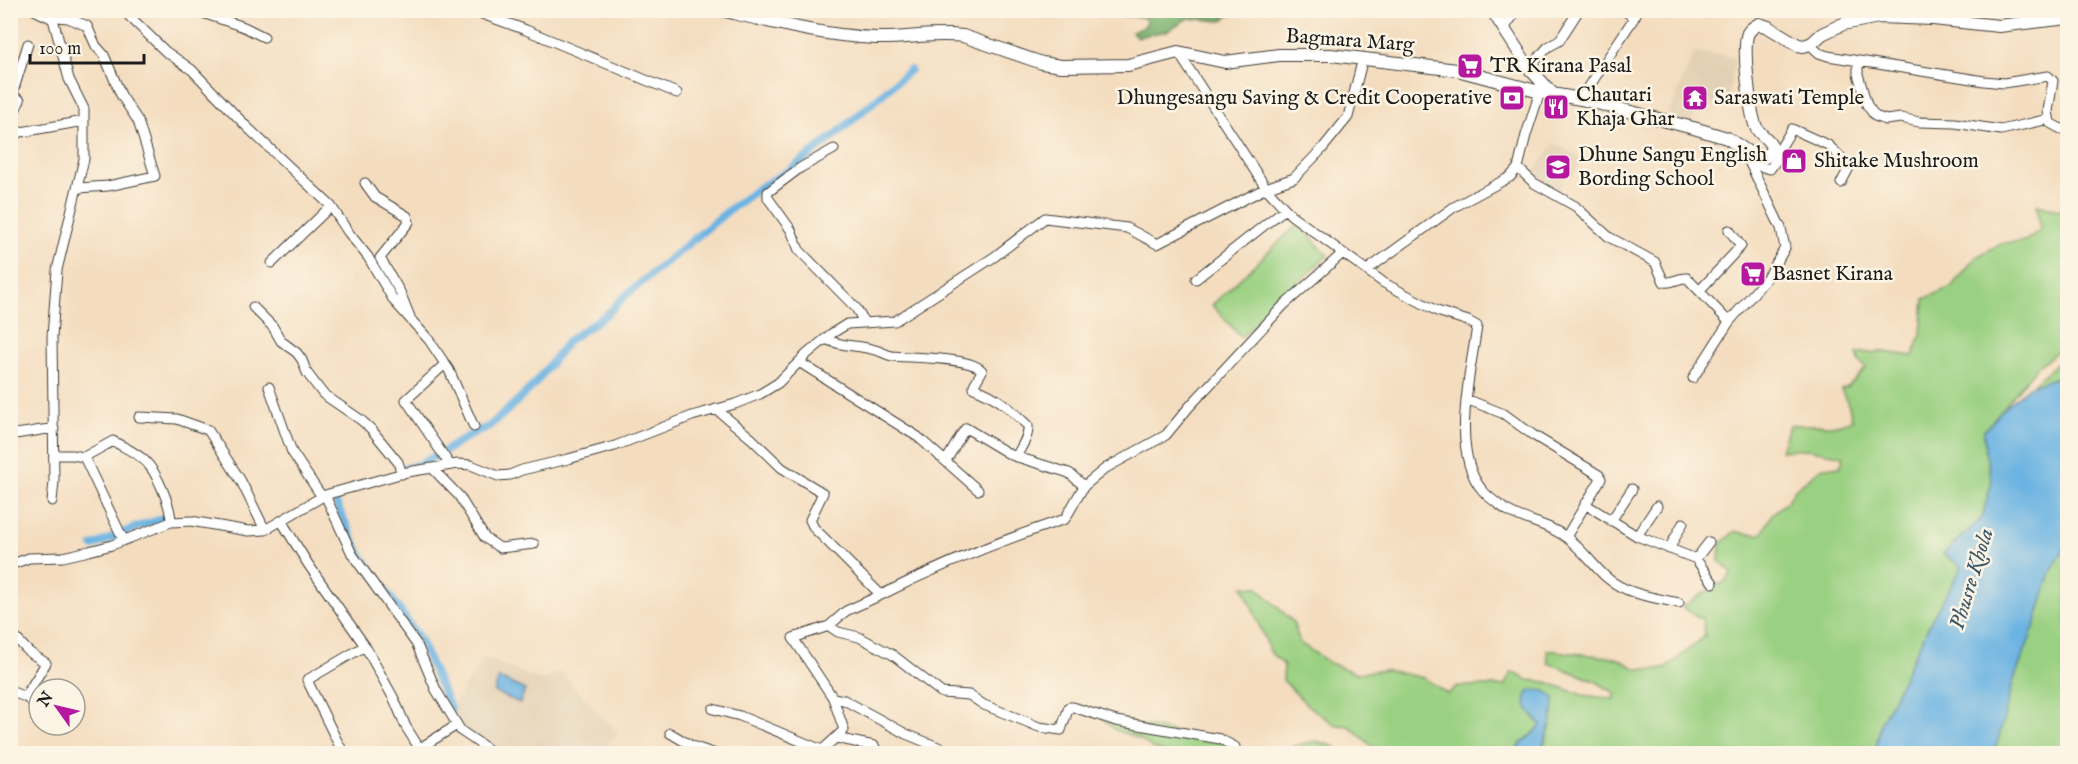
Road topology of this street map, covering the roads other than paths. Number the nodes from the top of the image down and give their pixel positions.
1 (34, 10) edge
2 (123, 10) edge
3 (201, 10) edge
4 (471, 10) edge
5 (721, 10) edge
6 (1492, 10) edge
7 (1517, 10) edge
8 (1579, 10) edge
9 (1624, 10) edge
10 (1636, 14) edge
11 (2067, 18) edge
12 (53, 19) junction
13 (1504, 28) junction
14 (264, 37) dead end
15 (28, 44) dead end
16 (1809, 44) junction
17 (1178, 52) junction
18 (1363, 58) junction
19 (1858, 61) junction
20 (1529, 68) junction
21 (1546, 92) junction
22 (677, 93) dead end
23 (11, 94) edge
24 (1581, 99) junction
25 (2049, 118) junction
26 (10, 121) edge
27 (84, 122) junction
28 (2067, 128) edge
29 (10, 134) edge
30 (1742, 148) junction
31 (834, 149) dead end
32 (10, 166) edge
33 (1518, 168) junction
34 (10, 175) edge
35 (365, 183) dead end
36 (1841, 183) dead end
37 (78, 188) junction
38 (1266, 188) junction
39 (331, 206) junction
40 (1285, 208) junction
41 (1729, 230) dead end
42 (1343, 253) junction
43 (272, 263) dead end
44 (1367, 270) junction
45 (1196, 279) dead end
46 (1700, 290) junction
47 (253, 308) dead end
48 (410, 319) junction
49 (864, 322) junction
50 (1730, 322) junction
51 (825, 339) junction
52 (800, 362) junction
53 (445, 364) junction
54 (1694, 378) dead end
55 (269, 387) dead end
56 (1466, 399) junction
57 (716, 409) junction
58 (139, 417) dead end
59 (474, 427) dead end
60 (54, 429) junction
61 (11, 436) edge
62 (54, 456) junction
63 (10, 457) edge
64 (84, 457) junction
65 (940, 457) junction
66 (1016, 457) junction
67 (450, 465) junction
68 (432, 468) junction
69 (10, 473) edge
70 (402, 474) junction
71 (1084, 486) junction
72 (1632, 489) dead end
73 (978, 490) dead end
74 (323, 496) junction
75 (52, 501) dead end
76 (1585, 504) junction
77 (1657, 506) dead end
78 (1611, 521) junction
79 (171, 522) junction
80 (282, 522) junction
81 (1683, 523) dead end
82 (265, 530) junction
83 (121, 536) junction
84 (1637, 536) junction
85 (1566, 537) junction
86 (1709, 542) dead end
87 (534, 544) dead end
88 (1670, 549) junction
89 (1696, 559) junction
90 (10, 565) edge
91 (1713, 583) dead end
92 (881, 596) junction
93 (1679, 603) dead end
94 (829, 626) junction
95 (10, 632) edge
96 (365, 646) junction
97 (10, 691) edge
98 (25, 697) joint
99 (833, 698) junction
100 (713, 709) dead end
101 (457, 725) junction
102 (670, 733) dead end
103 (836, 738) junction
104 (1235, 747) dead end
105 (421, 751) edge
106 (820, 752) edge
107 (345, 753) edge
108 (495, 753) edge
109 (715, 753) edge
110 (879, 753) edge
111 (955, 753) edge

1 - 12 street
2 - 39 street
3 - 14 street
4 - 22 street
5 - 17 main road, Bagmara Marg
6 - 13 main road
7 - 13 street
8 - 20 street
9 - 10 street
10 - 24 street
11 - 16 main road
12 - 27 street
12 - 37 street
13 - 20 main road
15 - 23 street
16 - 19 street
16 - 30 main road
17 - 18 main road, Bagmara Marg
17 - 38 street
18 - 21 main road, Bagmara Marg
18 - 38 street
19 - 25 street
19 - 25 street
20 - 21 main road
21 - 24 main road, Bagmara Marg
21 - 33 street
23 - 26 street
24 - 30 main road, Bagmara Marg
25 - 28 street
27 - 29 street
27 - 37 street
30 - 36 street
30 - 50 street
31 - 49 street
32 - 34 street
33 - 44 street
33 - 46 street
35 - 48 street
37 - 60 street
38 - 40 street
38 - 49 street
39 - 43 street
39 - 48 street
40 - 42 street
40 - 45 street
41 - 46 street
42 - 44 street
42 - 71 street
44 - 56 street
46 - 50 street
47 - 70 street
48 - 53 street
49 - 51 street
50 - 54 street
51 - 52 street
51 - 66 street
52 - 57 street
52 - 65 street
53 - 59 street
53 - 67 street
55 - 74 street
56 - 76 street
56 - 85 street
57 - 67 street
57 - 92 street
58 - 82 street
60 - 61 street
60 - 62 street
62 - 64 street
62 - 75 street
63 - 69 street
64 - 79 street
64 - 83 street
65 - 66 street
65 - 73 street
66 - 71 street
67 - 68 street
68 - 70 street
68 - 87 street
70 - 74 street
71 - 92 street
72 - 78 street
74 - 80 street
74 - 101 street
76 - 78 street
76 - 85 street
77 - 84 street
78 - 84 street
79 - 82 street
79 - 83 street
80 - 82 street
80 - 96 street
81 - 88 street
83 - 90 street
84 - 88 street
85 - 93 street
86 - 89 street
88 - 89 street
89 - 91 street
92 - 94 street
94 - 99 street
94 - 104 street
95 - 98 street
96 - 105 street
96 - 107 street
97 - 98 street
99 - 103 street
99 - 111 street
100 - 106 street
101 - 105 street
101 - 108 street
102 - 109 street
103 - 106 street
103 - 110 street

